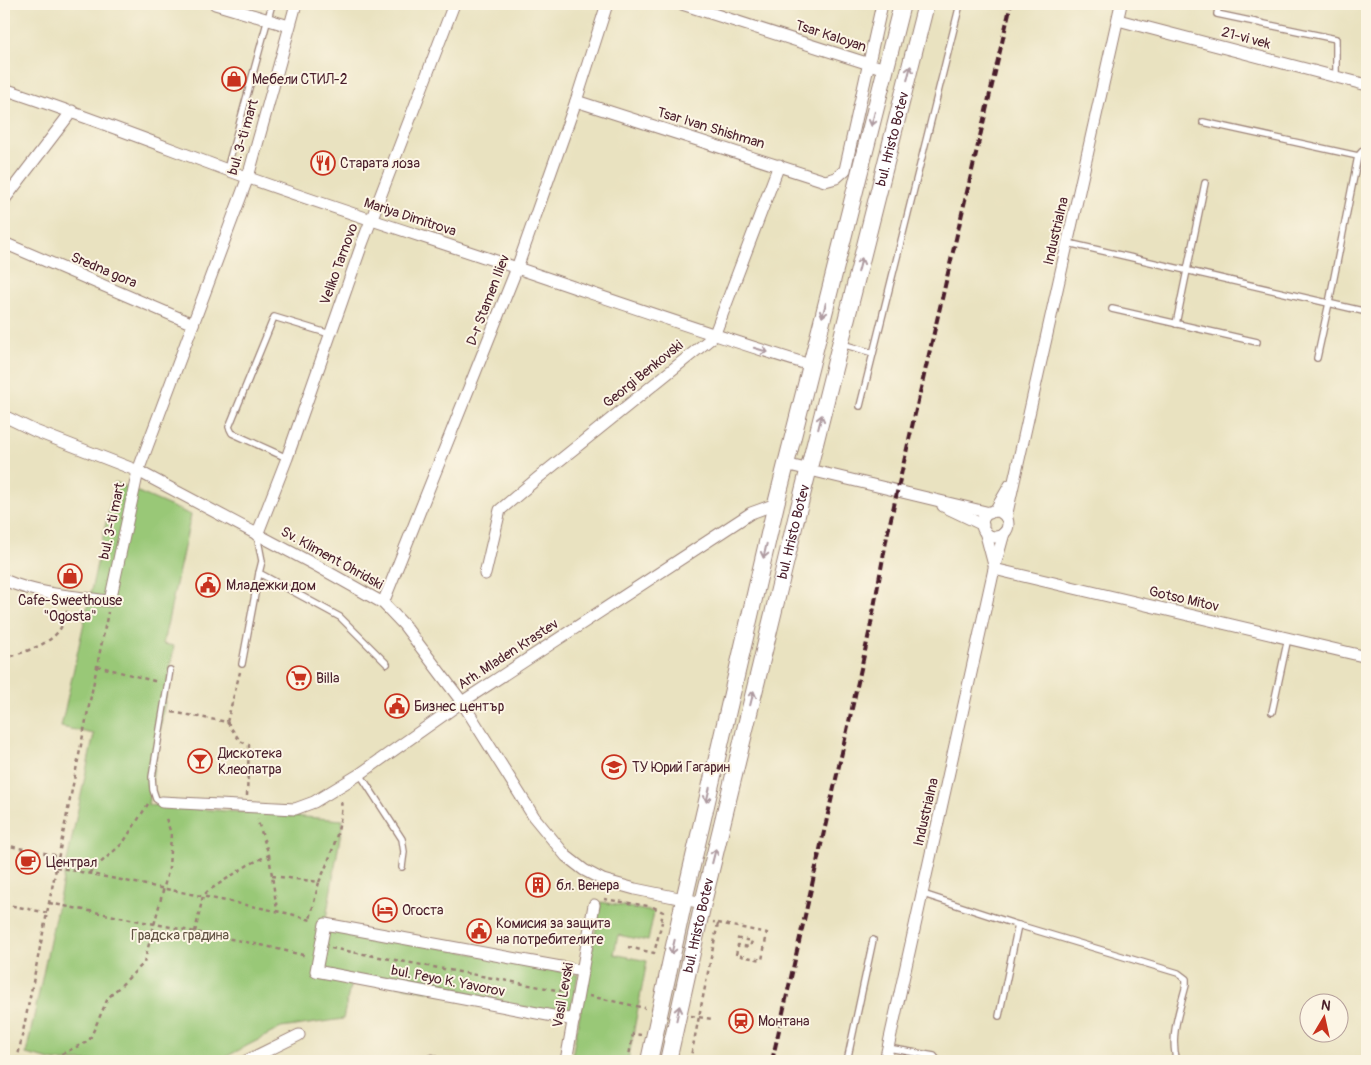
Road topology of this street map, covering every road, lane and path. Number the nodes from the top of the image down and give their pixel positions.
1 (215, 4) edge
2 (272, 4) edge
3 (296, 4) edge
4 (454, 4) edge
5 (607, 4) edge
6 (682, 4) edge
7 (882, 4) edge
8 (902, 4) edge
9 (926, 4) edge
10 (960, 4) edge
11 (1122, 4) edge
12 (1219, 4) edge
13 (268, 20) junction
14 (1118, 20) junction
15 (289, 26) junction
16 (868, 64) junction
17 (885, 69) junction
18 (1336, 77) junction
19 (1367, 85) edge
20 (4, 89) edge
21 (576, 102) junction
22 (72, 111) junction
23 (1203, 122) dead end
24 (1367, 146) edge
25 (1358, 156) junction
26 (779, 165) junction
27 (227, 169) junction
28 (248, 177) junction
29 (1205, 183) dead end
30 (4, 200) edge
31 (370, 220) junction
32 (4, 243) edge
33 (1068, 243) junction
34 (517, 268) junction
35 (1187, 271) junction
36 (1330, 303) junction
37 (1112, 309) dead end
38 (1367, 312) edge
39 (193, 324) junction
40 (1176, 324) junction
41 (330, 334) junction
42 (714, 336) junction
43 (1257, 342) dead end
44 (840, 344) junction
45 (872, 352) junction
46 (1317, 358) dead end
47 (810, 366) junction
48 (860, 406) dead end
49 (4, 416) edge
50 (287, 458) junction
51 (785, 464) junction
52 (1019, 465) junction
53 (808, 470) junction
54 (138, 471) junction
55 (923, 497) junction
56 (776, 504) junction
57 (992, 512) junction
58 (1006, 518) junction
59 (984, 528) junction
60 (1004, 533) junction
61 (258, 535) junction
62 (994, 569) junction
63 (259, 573) junction
64 (485, 574) dead end
65 (4, 580) edge
66 (72, 597) junction
67 (110, 601) junction
68 (384, 603) junction
69 (1288, 638) junction
70 (1367, 657) edge
71 (4, 659) edge
72 (242, 664) joint
73 (387, 664) dead end
74 (97, 666) junction
75 (170, 670) dead end
76 (168, 684) junction
77 (462, 702) junction
78 (164, 711) junction
79 (1272, 712) dead end
80 (227, 722) junction
81 (360, 774) junction
82 (340, 786) junction
83 (153, 790) junction
84 (162, 802) junction
85 (252, 807) junction
86 (4, 845) edge
87 (269, 855) junction
88 (59, 856) junction
89 (56, 867) junction
90 (402, 867) dead end
91 (89, 873) junction
92 (272, 876) junction
93 (319, 882) junction
94 (164, 888) junction
95 (922, 894) junction
96 (203, 896) junction
97 (684, 900) junction
98 (49, 903) junction
99 (703, 903) junction
100 (4, 904) edge
101 (594, 906) joint
102 (277, 911) junction
103 (48, 913) junction
104 (310, 919) junction
105 (699, 920) junction
106 (661, 922) junction
107 (718, 922) junction
108 (667, 923) dead end
109 (155, 924) junction
110 (325, 924) junction
111 (1018, 926) junction
112 (195, 932) junction
113 (734, 938) dead end
114 (873, 940) dead end
115 (321, 946) junction
116 (628, 948) dead end
117 (317, 965) junction
118 (583, 971) junction
119 (579, 994) junction
120 (659, 1010) junction
121 (677, 1013) junction
122 (999, 1016) dead end
123 (699, 1017) junction
124 (712, 1019) dead end
125 (574, 1020) junction
126 (299, 1035) dead end
127 (646, 1036) dead end
128 (888, 1048) junction
129 (17, 1061) edge
130 (47, 1061) edge
131 (246, 1061) edge
132 (566, 1061) edge
133 (628, 1061) edge
134 (649, 1061) edge
135 (668, 1061) edge
136 (690, 1061) edge
137 (847, 1061) edge
138 (885, 1061) edge
139 (938, 1061) edge
140 (1177, 1061) edge

1 - 13 street
2 - 13 lane
3 - 15 street, bul. 3-ti mart
4 - 31 street, Veliko Tarnovo
5 - 21 street, D-r Stamen Iliev
6 - 16 street, Tsar Kaloyan
7 - 16 street
8 - 17 main road, bul. Hristo Botev
44 -> 9 main road, bul. Hristo Botev
10 - 45 lane
11 - 14 street, Industrialna
12 - 18 lane
13 - 15 street
13 - 27 lane
14 - 18 street, 21-vi vek
14 - 33 street, Industrialna
15 - 28 street, bul. 3-ti mart
16 - 17 street, Tsar Kaloyan
16 - 26 street, Tsar Ivan Shishman
17 -> 47 main road, bul. Hristo Botev
18 - 19 street, 21-vi vek
20 - 22 street, Mariya Dimitrova
21 - 26 street, Tsar Ivan Shishman
21 - 34 street, D-r Stamen Iliev
22 - 27 street, Mariya Dimitrova
22 - 30 street
23 - 25 lane
24 - 25 lane
25 - 36 lane
26 - 42 street
27 - 28 street, Mariya Dimitrova
28 - 31 street, Mariya Dimitrova
28 - 39 street, bul. 3-ti mart
29 - 35 lane
31 - 34 street, Mariya Dimitrova
31 - 41 street, Veliko Tarnovo
32 - 39 street, Sredna gora
33 - 35 lane
33 - 52 street, Industrialna
34 - 42 street, Mariya Dimitrova
34 - 68 street, D-r Stamen Iliev
35 - 36 lane
35 - 40 lane
36 - 38 lane
36 - 46 lane
37 - 40 lane
39 - 54 street, bul. 3-ti mart
40 - 43 lane
41 - 50 street, Veliko Tarnovo
41 - 50 lane
42 -> 47 street, Mariya Dimitrova
42 - 64 street, Georgi Benkovski
44 - 45 lane
53 -> 44 main road, bul. Hristo Botev
45 - 48 lane
47 - 51 main road, bul. Hristo Botev
49 - 54 street, Sv. Kliment Ohridski
50 - 61 street, Veliko Tarnovo
51 - 53 street
51 - 56 main road, bul. Hristo Botev
52 - 57 street, Industrialna
52 - 58 street, Industrialna
53 - 55 street
99 -> 53 main road, bul. Hristo Botev
54 - 61 street, Sv. Kliment Ohridski
54 - 67 street, bul. 3-ti mart
55 - 57 street
55 - 59 street
56 - 77 street, Arh. Mladen Krastev
56 -> 97 main road, bul. Hristo Botev
57 - 58 street
57 - 59 street
58 - 60 street
59 - 60 street
59 - 62 street, Industrialna
60 - 62 street, Industrialna
61 - 63 lane
61 - 68 street, Sv. Kliment Ohridski
62 - 69 street, Gotso Mitov
62 - 95 street, Industrialna
63 - 72 lane
63 - 73 lane
65 - 66 street
66 - 67 street
66 - 71 path
67 - 74 path
68 - 77 street, Sv. Kliment Ohridski
69 - 70 street, Gotso Mitov
69 - 79 lane
72 - 80 path
74 - 76 path
74 - 88 path
75 - 76 lane
76 - 78 lane
77 - 81 street, Arh. Mladen Krastev
77 - 97 street, Sv. Kliment Ohridski
78 - 80 path
78 - 83 lane
80 - 85 path
81 - 82 street, Arh. Mladen Krastev
81 - 90 lane
82 - 85 street, Arh. Mladen Krastev
82 - 93 path
83 - 84 lane
83 - 91 path
84 - 85 street, Arh. Mladen Krastev
84 - 94 path
85 - 87 path
86 - 88 path
87 - 92 path
87 - 96 path
88 - 89 path
89 - 91 path
89 - 98 path
91 - 94 path
92 - 93 path
92 - 102 path
93 - 104 path
94 - 96 path
94 - 109 path
95 - 111 lane
95 - 128 street, Industrialna
96 - 102 path
96 - 112 path
97 - 99 street, Sv. Kliment Ohridski
97 -> 120 main road, bul. Hristo Botev
98 - 103 path
98 - 109 path
99 - 105 main road, bul. Hristo Botev
100 - 103 path
101 - 106 path
101 - 118 street, Vasil Levski
102 - 104 path
103 - 129 path
104 - 110 path
105 - 107 path
105 - 121 main road, bul. Hristo Botev
106 - 108 path
106 - 116 path
107 - 113 path
107 - 123 path
109 - 112 path
109 - 130 path
110 - 115 street
110 - 118 street
111 - 122 lane
111 - 140 lane
112 - 117 path
114 - 137 lane
115 - 117 street
115 - 119 path
117 - 125 street, bul. Peyo K. Yavorov
118 - 119 street, Vasil Levski
119 - 120 path
119 - 125 street, Vasil Levski
120 - 134 main road, bul. Hristo Botev
121 - 123 path
121 - 135 main road, bul. Hristo Botev
123 - 124 path
123 - 136 path
125 - 132 street, Vasil Levski
126 - 131 street
127 - 133 path
128 - 138 street, Industrialna
128 - 139 lane

